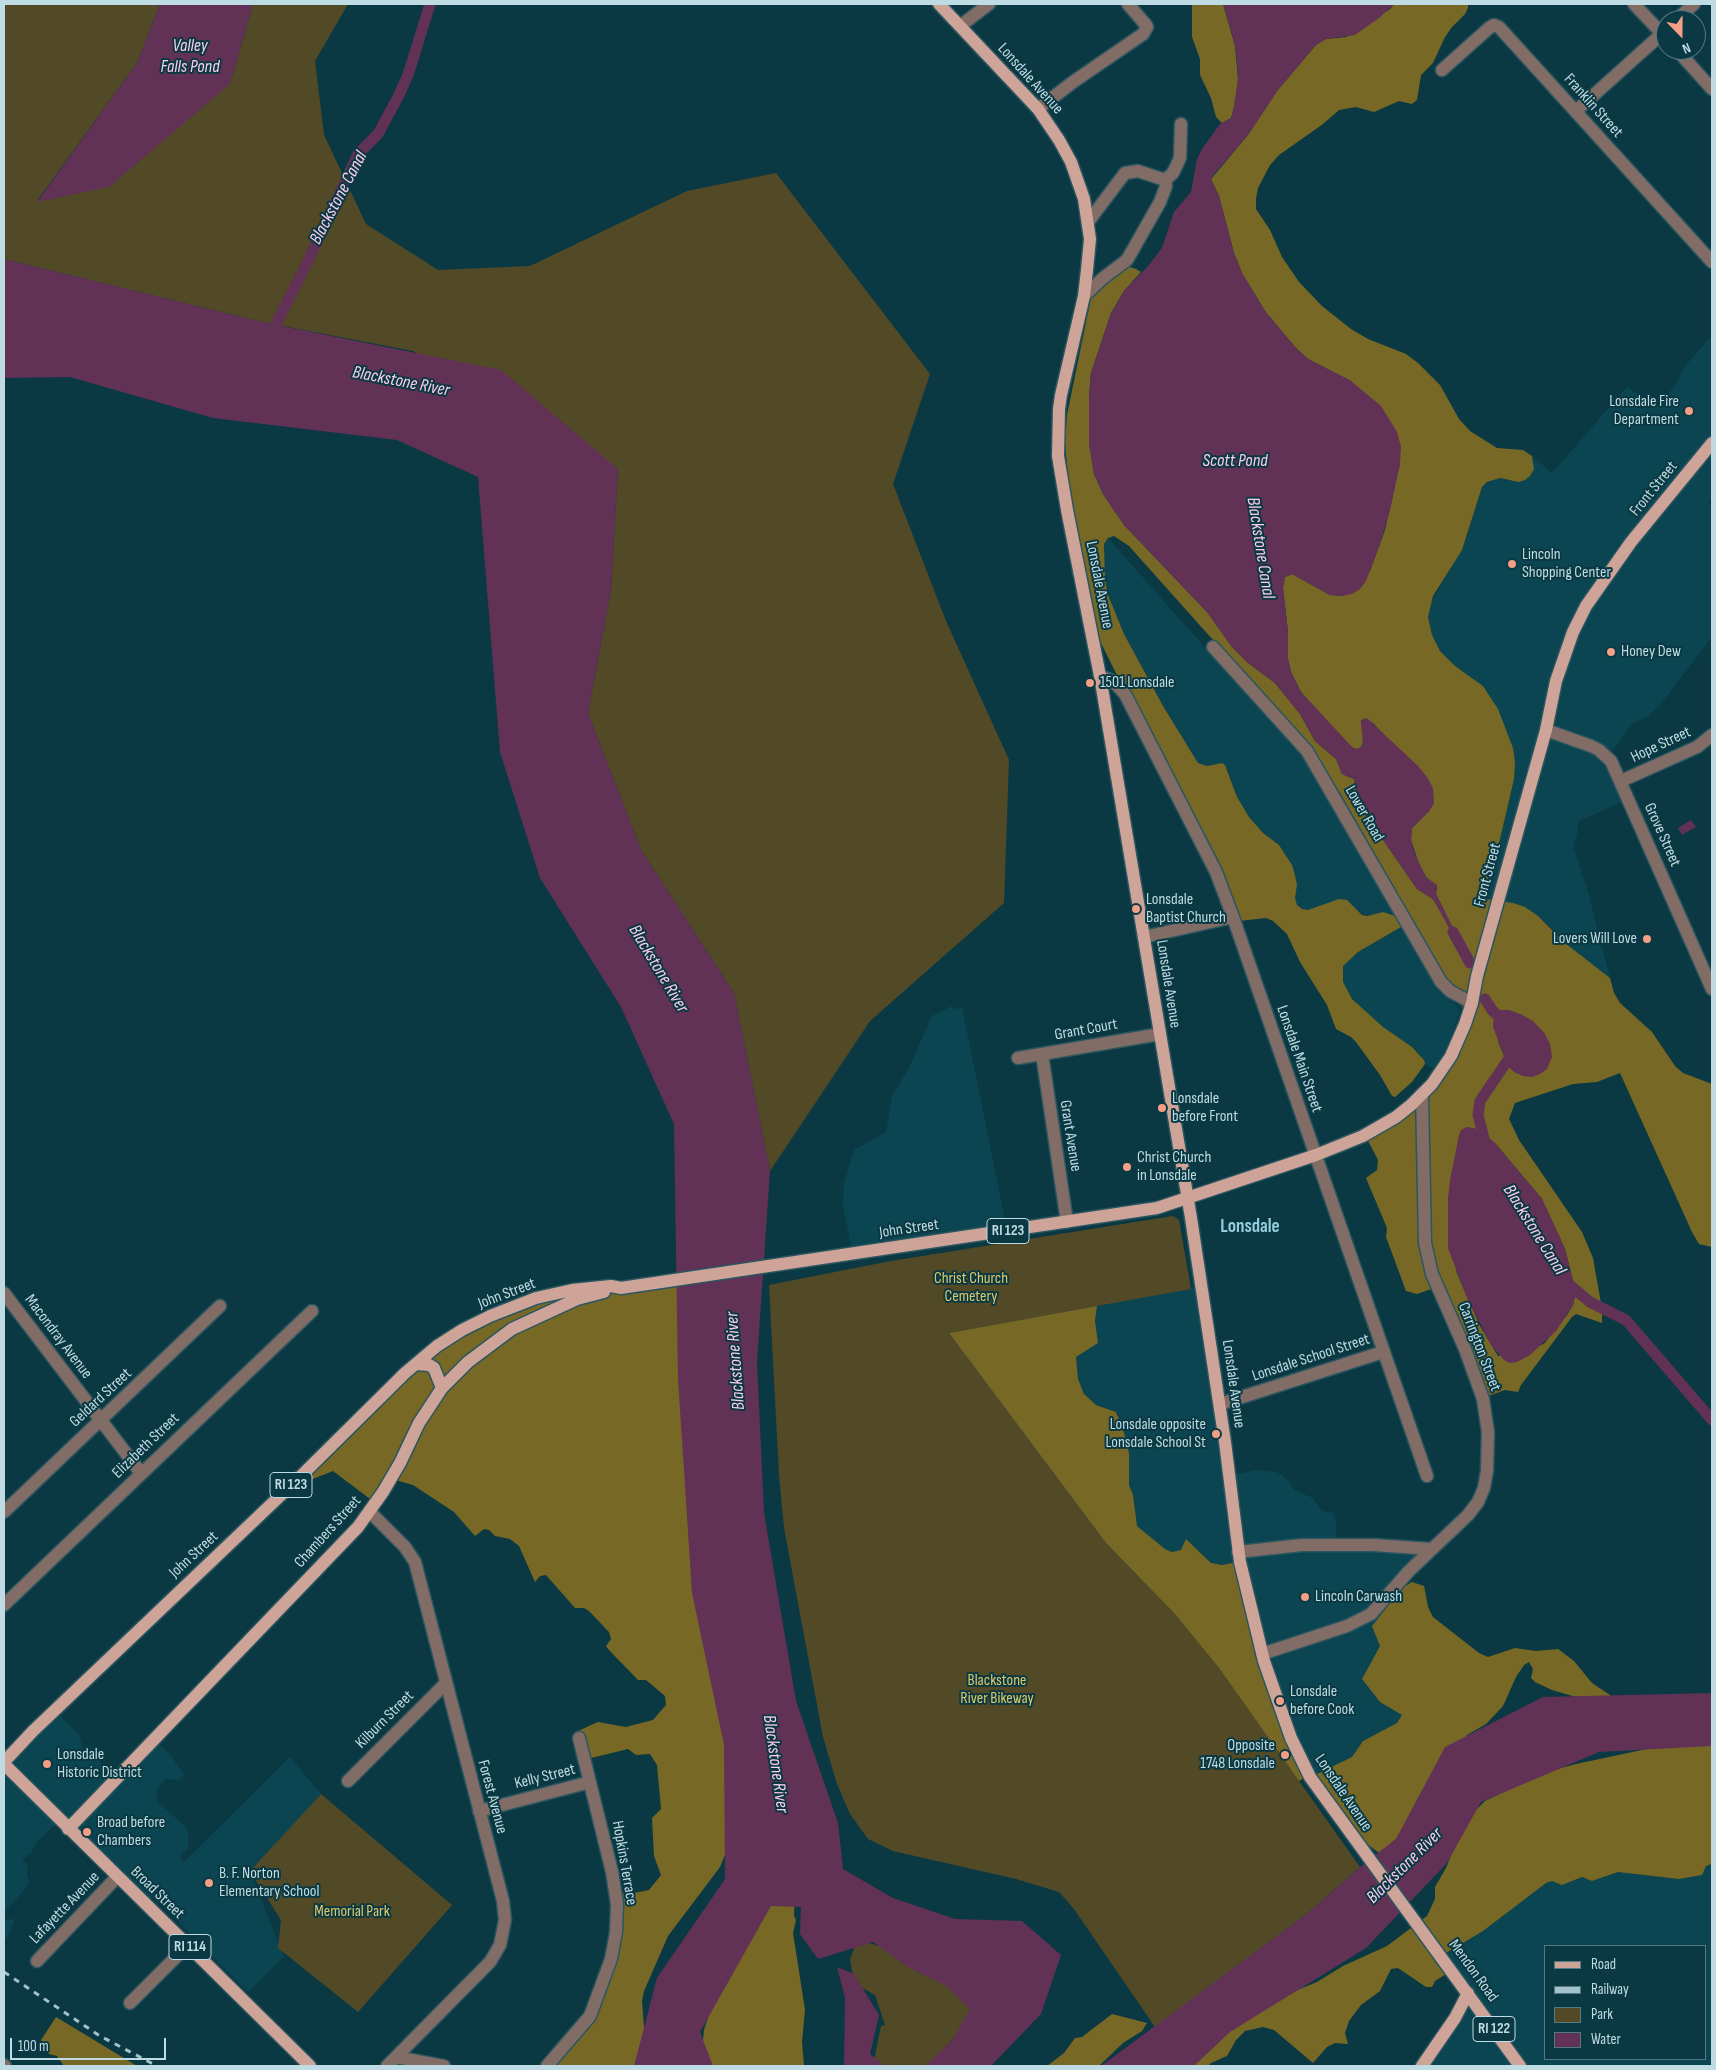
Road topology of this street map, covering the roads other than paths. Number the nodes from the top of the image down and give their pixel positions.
1 (939, 4) edge
2 (989, 4) edge
3 (1128, 4) edge
4 (1634, 4) edge
5 (1656, 25) edge
6 (960, 26) junction
7 (1656, 42) edge
8 (1686, 60) edge
9 (1442, 70) dead end
10 (1712, 88) edge
11 (1038, 109) junction
12 (1576, 111) junction
13 (1181, 124) dead end
14 (1165, 180) junction
15 (1088, 222) junction
16 (1712, 262) edge
17 (1084, 296) junction
18 (1710, 449) edge
19 (1213, 647) dead end
20 (1100, 676) junction
21 (1546, 730) junction
22 (1712, 735) edge
23 (1621, 781) junction
24 (1233, 917) junction
25 (1144, 937) junction
26 (1712, 989) edge
27 (1472, 1003) junction
28 (1160, 1034) junction
29 (1042, 1054) junction
30 (1018, 1058) dead end
31 (1422, 1094) junction
32 (1316, 1155) junction
33 (1187, 1199) junction
34 (1067, 1222) junction
35 (621, 1288) junction
36 (4, 1293) edge
37 (220, 1306) dead end
38 (512, 1306) junction
39 (312, 1311) dead end
40 (512, 1329) junction
41 (1383, 1352) junction
42 (416, 1364) junction
43 (442, 1388) junction
44 (1220, 1404) junction
45 (102, 1420) junction
46 (141, 1473) junction
47 (1427, 1476) dead end
48 (4, 1512) edge
49 (370, 1512) junction
50 (1431, 1549) junction
51 (1238, 1552) junction
52 (4, 1605) edge
53 (1262, 1654) junction
54 (446, 1683) junction
55 (579, 1738) dead end
56 (4, 1763) edge
57 (348, 1781) dead end
58 (590, 1782) junction
59 (479, 1810) junction
60 (68, 1829) junction
61 (117, 1877) junction
62 (1415, 1920) joint
63 (188, 1945) junction
64 (37, 1961) dead end
65 (1468, 1993) junction
66 (130, 2003) dead end
67 (396, 2057) junction
68 (310, 2066) edge
69 (387, 2066) edge
70 (444, 2066) edge
71 (548, 2066) edge
72 (1422, 2066) edge
73 (1520, 2066) edge

1 - 6 main road, Lonsdale Avenue / RI 122
2 - 6 street
3 - 11 street
4 - 5 street
6 - 11 main road, Lonsdale Avenue / RI 122
7 - 12 street
8 - 10 street
9 - 12 street, Franklin Street
11 - 15 main road, Lonsdale Avenue / RI 122
12 - 16 street, Franklin Street
13 - 14 street
14 - 15 street
14 - 17 street
15 - 17 main road, Lonsdale Avenue / RI 122
17 - 20 main road, Lonsdale Avenue / RI 122
18 - 21 main road, Front Street / RI 123
19 - 27 street, Lower Road
20 - 24 street, Lonsdale Main Street
20 - 25 main road, Lonsdale Avenue / RI 122
21 - 23 street, Grove Street
21 - 27 main road, Front Street / RI 123
22 - 23 street, Hope Street
23 - 26 street, Grove Street
24 - 25 street
24 - 32 street, Lonsdale Main Street
25 - 28 main road, Lonsdale Avenue / RI 122
27 - 31 main road, Front Street / RI 123
28 - 29 street, Grant Court
28 - 33 main road, Lonsdale Avenue / RI 122
29 - 30 street, Grant Court
29 - 34 street, Grant Avenue
31 - 32 main road, Front Street / RI 123
31 - 50 street, Carrington Street
32 - 33 main road, Front Street / RI 123
32 - 41 street, Lonsdale Main Street
33 - 34 main road, John Street / RI 123
33 - 44 main road, Lonsdale Avenue / RI 122
34 - 35 main road, John Street / RI 123
35 - 38 main road, John Street / RI 123
35 - 40 main road, Chambers Street / RI 123
36 - 45 street, Macondray Avenue
37 - 45 street, Geldard Street
38 - 40 main road
38 - 42 main road, John Street / RI 123
39 - 46 street, Elizabeth Street
40 - 43 main road, Chambers Street / RI 123
41 - 44 street, Lonsdale School Street
41 - 47 street, Lonsdale Main Street
42 - 43 main road
42 - 56 main road, John Street / RI 123
43 - 49 main road, Chambers Street / RI 123
44 - 51 main road, Lonsdale Avenue / RI 122
45 - 46 street, Macondray Avenue
45 - 48 street, Geldard Street
46 - 52 street, Elizabeth Street
49 - 54 street, Forest Avenue
49 - 60 main road, Chambers Street / RI 123
50 - 51 street
50 - 53 street, Carrington Street
51 - 53 main road, Lonsdale Avenue / RI 122
53 - 62 main road, Lonsdale Avenue / RI 122
54 - 57 street, Kilburn Street
54 - 59 street, Forest Avenue
55 - 58 street, Hopkins Terrace
56 - 60 main road, Broad Street / RI 114
58 - 59 street, Kelly Street
58 - 71 street, Hopkins Terrace
59 - 67 street, Forest Avenue
60 - 61 main road, Broad Street / RI 114
61 - 63 main road, Broad Street / RI 114
61 - 64 street, Lafayette Avenue
62 - 65 main road, Mendon Road / RI 122
63 - 66 street
63 - 68 main road, Broad Street / RI 114
65 - 72 main road
65 - 73 main road, Mendon Road / RI 122
67 - 69 street, Forest Avenue
67 - 70 street

